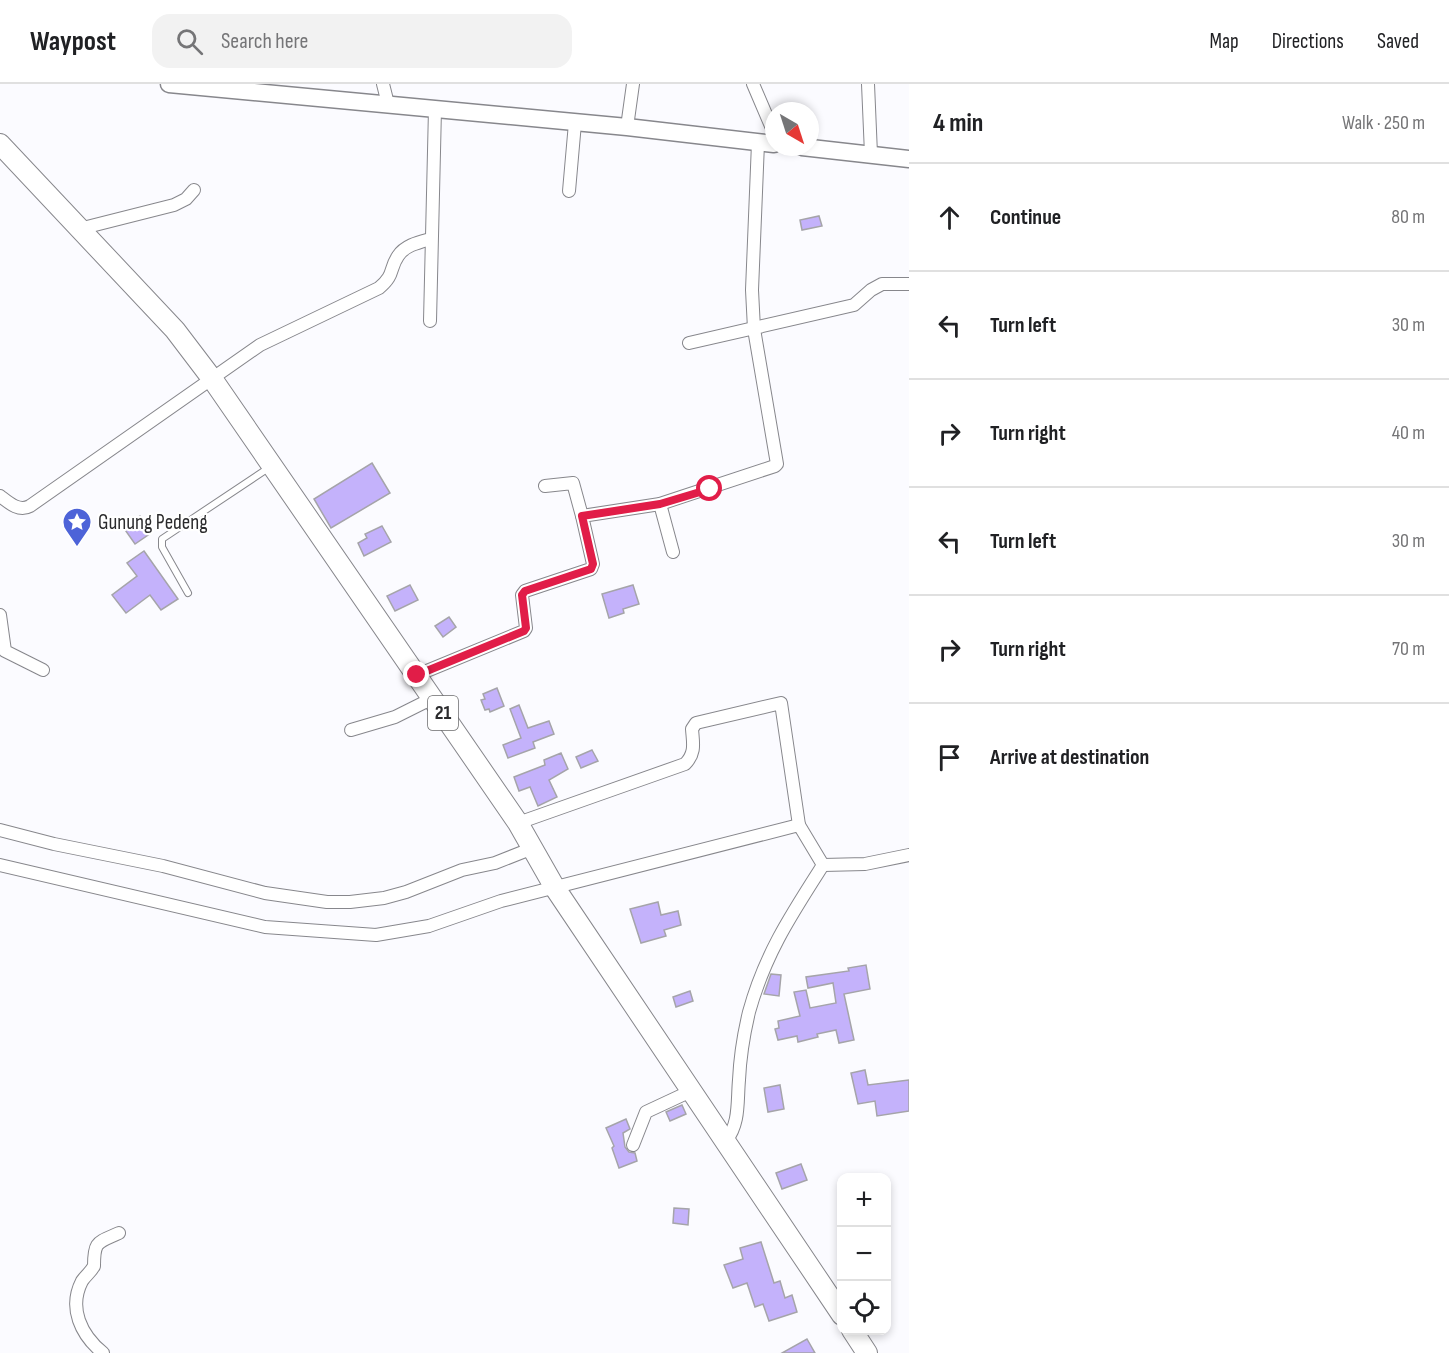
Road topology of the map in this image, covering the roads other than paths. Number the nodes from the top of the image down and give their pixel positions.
1 (169, 84) edge
2 (383, 84) edge
3 (633, 84) edge
4 (753, 84) edge
5 (868, 84) edge
6 (202, 86) edge
7 (388, 105) junction
8 (435, 109) junction
9 (765, 112) edge
10 (575, 123) junction
11 (627, 127) junction
12 (0, 144) edge
13 (765, 144) edge
14 (819, 149) edge
15 (765, 154) edge
16 (871, 154) junction
17 (909, 159) edge
18 (194, 190) dead end
19 (569, 191) dead end
20 (79, 229) junction
21 (431, 239) junction
22 (909, 284) edge
23 (429, 321) dead end
24 (754, 329) junction
25 (689, 343) dead end
26 (213, 380) junction
27 (273, 465) junction
28 (545, 486) dead end
29 (0, 498) edge
30 (660, 504) junction
31 (582, 516) junction
32 (673, 552) dead end
33 (188, 593) dead end
34 (0, 615) edge
35 (43, 670) dead end
36 (417, 675) junction
37 (433, 698) junction
38 (351, 730) dead end
39 (518, 823) junction
40 (799, 825) junction
41 (0, 830) edge
42 (532, 848) junction
43 (909, 855) edge
44 (0, 865) edge
45 (823, 865) junction
46 (555, 888) junction
47 (691, 1091) junction
48 (726, 1141) junction
49 (633, 1145) dead end
50 (119, 1233) dead end
51 (837, 1308) edge
52 (855, 1335) edge
53 (103, 1353) edge
54 (867, 1353) edge

1 - 6 main road
2 - 7 street
3 - 11 street
4 - 9 street
5 - 16 street
6 - 7 main road
7 - 8 main road
8 - 10 main road
8 - 21 street
10 - 11 main road
10 - 19 street
11 - 13 main road
12 - 20 highway, 21
14 - 16 main road
15 - 24 street
16 - 17 main road
18 - 20 street
20 - 26 highway, 21
21 - 23 street
21 - 26 street
22 - 24 street
24 - 25 street
24 - 30 street
26 - 27 highway, 21
26 - 29 street
27 - 33 lane
27 - 36 highway, 21
28 - 31 street
30 - 31 street
30 - 32 street
31 - 36 street
34 - 35 street
36 - 37 highway, 21
37 - 38 street
37 - 39 highway, 21
39 - 40 street
39 - 42 highway, 21
40 - 45 street
40 - 46 street
41 - 42 street
42 - 46 highway, 21
43 - 45 street
44 - 46 street
45 - 48 street
46 - 47 highway, 21
47 - 48 highway, 21
47 - 49 street
48 - 51 highway, 21
50 - 53 street
52 - 54 highway

